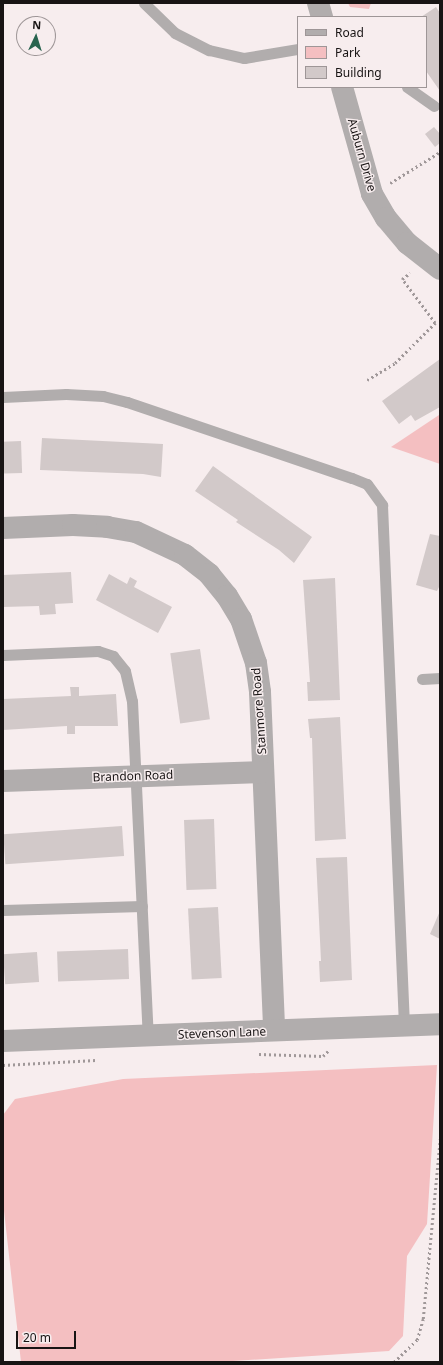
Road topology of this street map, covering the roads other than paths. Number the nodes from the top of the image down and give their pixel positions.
1 (144, 3) edge
2 (318, 3) edge
3 (322, 16) edge
4 (297, 49) edge
5 (342, 88) edge
6 (408, 88) edge
7 (434, 106) dead end
8 (437, 266) edge
9 (3, 397) edge
10 (3, 528) edge
11 (3, 655) edge
12 (440, 678) edge
13 (422, 679) dead end
14 (263, 772) junction
15 (136, 776) junction
16 (3, 781) edge
17 (142, 906) junction
18 (3, 910) edge
19 (440, 1024) edge
20 (404, 1025) junction
21 (274, 1030) junction
22 (148, 1036) junction
23 (3, 1041) edge

1 - 4 lane
2 - 3 street
5 - 8 street, Auburn Drive
6 - 7 lane
9 - 20 lane
10 - 14 street, Stanmore Road
11 - 15 lane
12 - 13 lane
14 - 15 street, Brandon Road
14 - 21 street, Stanmore Road
15 - 16 street, Brandon Road
15 - 17 lane
17 - 18 lane
17 - 22 lane
19 - 20 street, Stevenson Lane
20 - 21 street, Stevenson Lane
21 - 22 street, Stevenson Lane
22 - 23 street, Stevenson Lane

